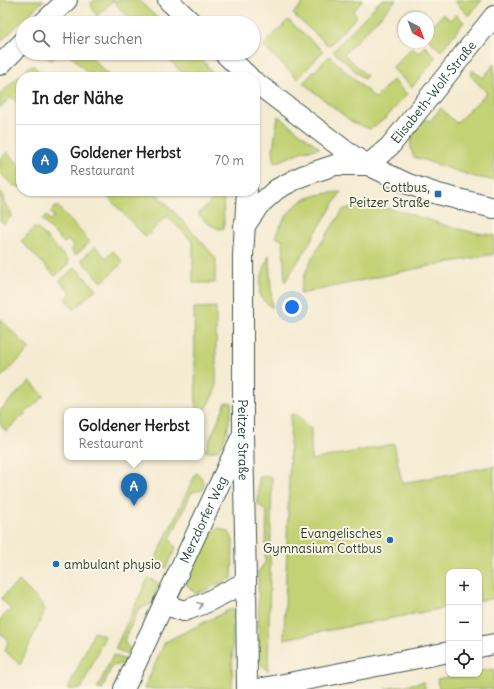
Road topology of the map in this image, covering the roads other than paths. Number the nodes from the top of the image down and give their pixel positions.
1 (67, 0) edge
2 (168, 0) edge
3 (50, 16) edge
4 (185, 16) edge
5 (494, 16) edge
6 (16, 49) edge
7 (231, 60) edge
8 (0, 64) edge
9 (244, 72) edge
10 (260, 86) edge
11 (368, 165) junction
12 (247, 196) edge
13 (494, 208) edge
14 (244, 227) junction
15 (242, 435) junction
16 (246, 582) junction
17 (164, 604) junction
18 (494, 644) edge
19 (482, 646) edge
20 (446, 653) edge
21 (124, 689) edge
22 (247, 689) edge
23 (258, 689) edge

1 - 3 street
2 - 4 street
5 - 11 street, Elisabeth-Wolf-Straße
6 - 8 street
7 - 9 street
10 - 11 street
11 - 13 street
11 - 14 street
12 - 14 street, Peitzer Straße
14 - 15 street, Peitzer Straße
15 - 16 street, Peitzer Straße
15 - 17 street, Merzdorfer Weg
17 -> 16 street
16 - 22 street, Peitzer Straße
17 - 21 street, Merzdorfer Weg
18 - 19 street
20 - 23 street

